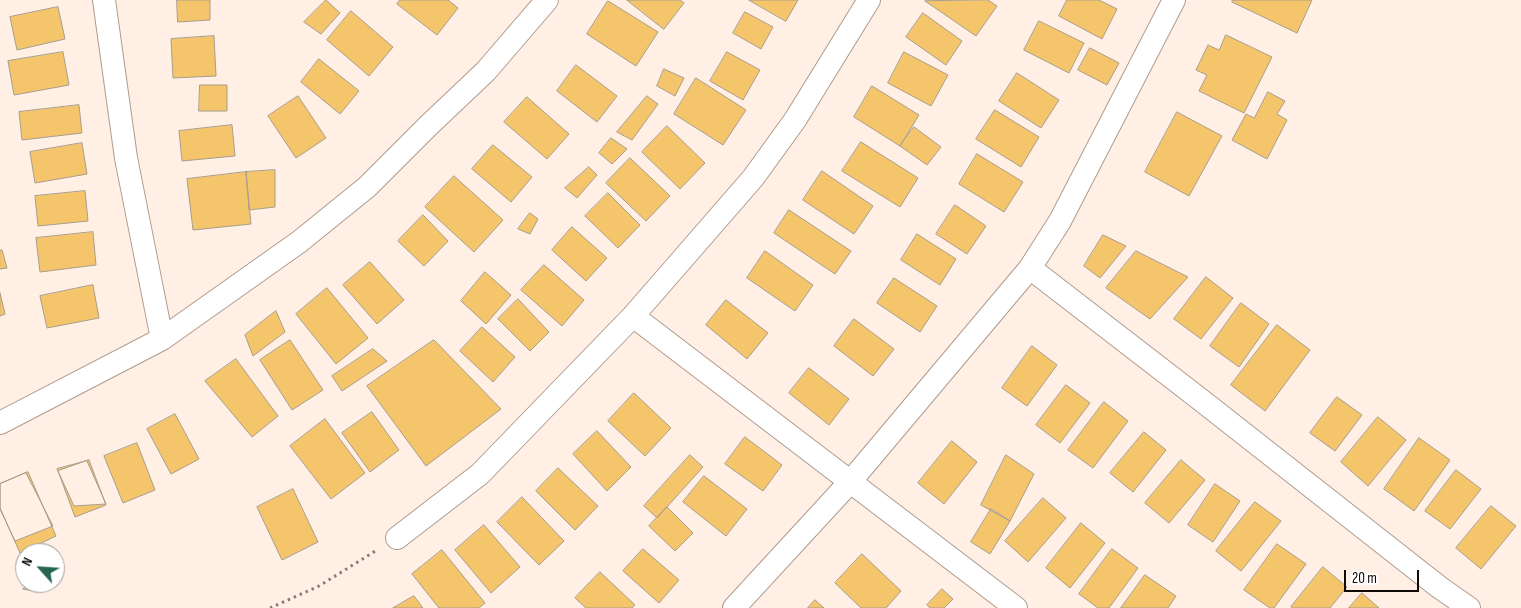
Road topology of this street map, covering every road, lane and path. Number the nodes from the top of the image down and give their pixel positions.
1 (104, 0) edge
2 (547, 0) edge
3 (869, 0) edge
4 (1174, 0) edge
5 (1030, 268) junction
6 (633, 316) junction
7 (162, 339) junction
8 (0, 423) edge
9 (850, 482) junction
10 (397, 538) joint
11 (270, 608) edge
12 (734, 608) edge
13 (1016, 608) edge
14 (1469, 608) edge

1 - 7 street
2 - 7 street
3 - 6 street
4 - 5 street
5 - 9 street
5 - 14 street
6 - 9 street
6 - 10 street
7 - 8 street
9 - 12 street
9 - 13 street
10 - 11 path

